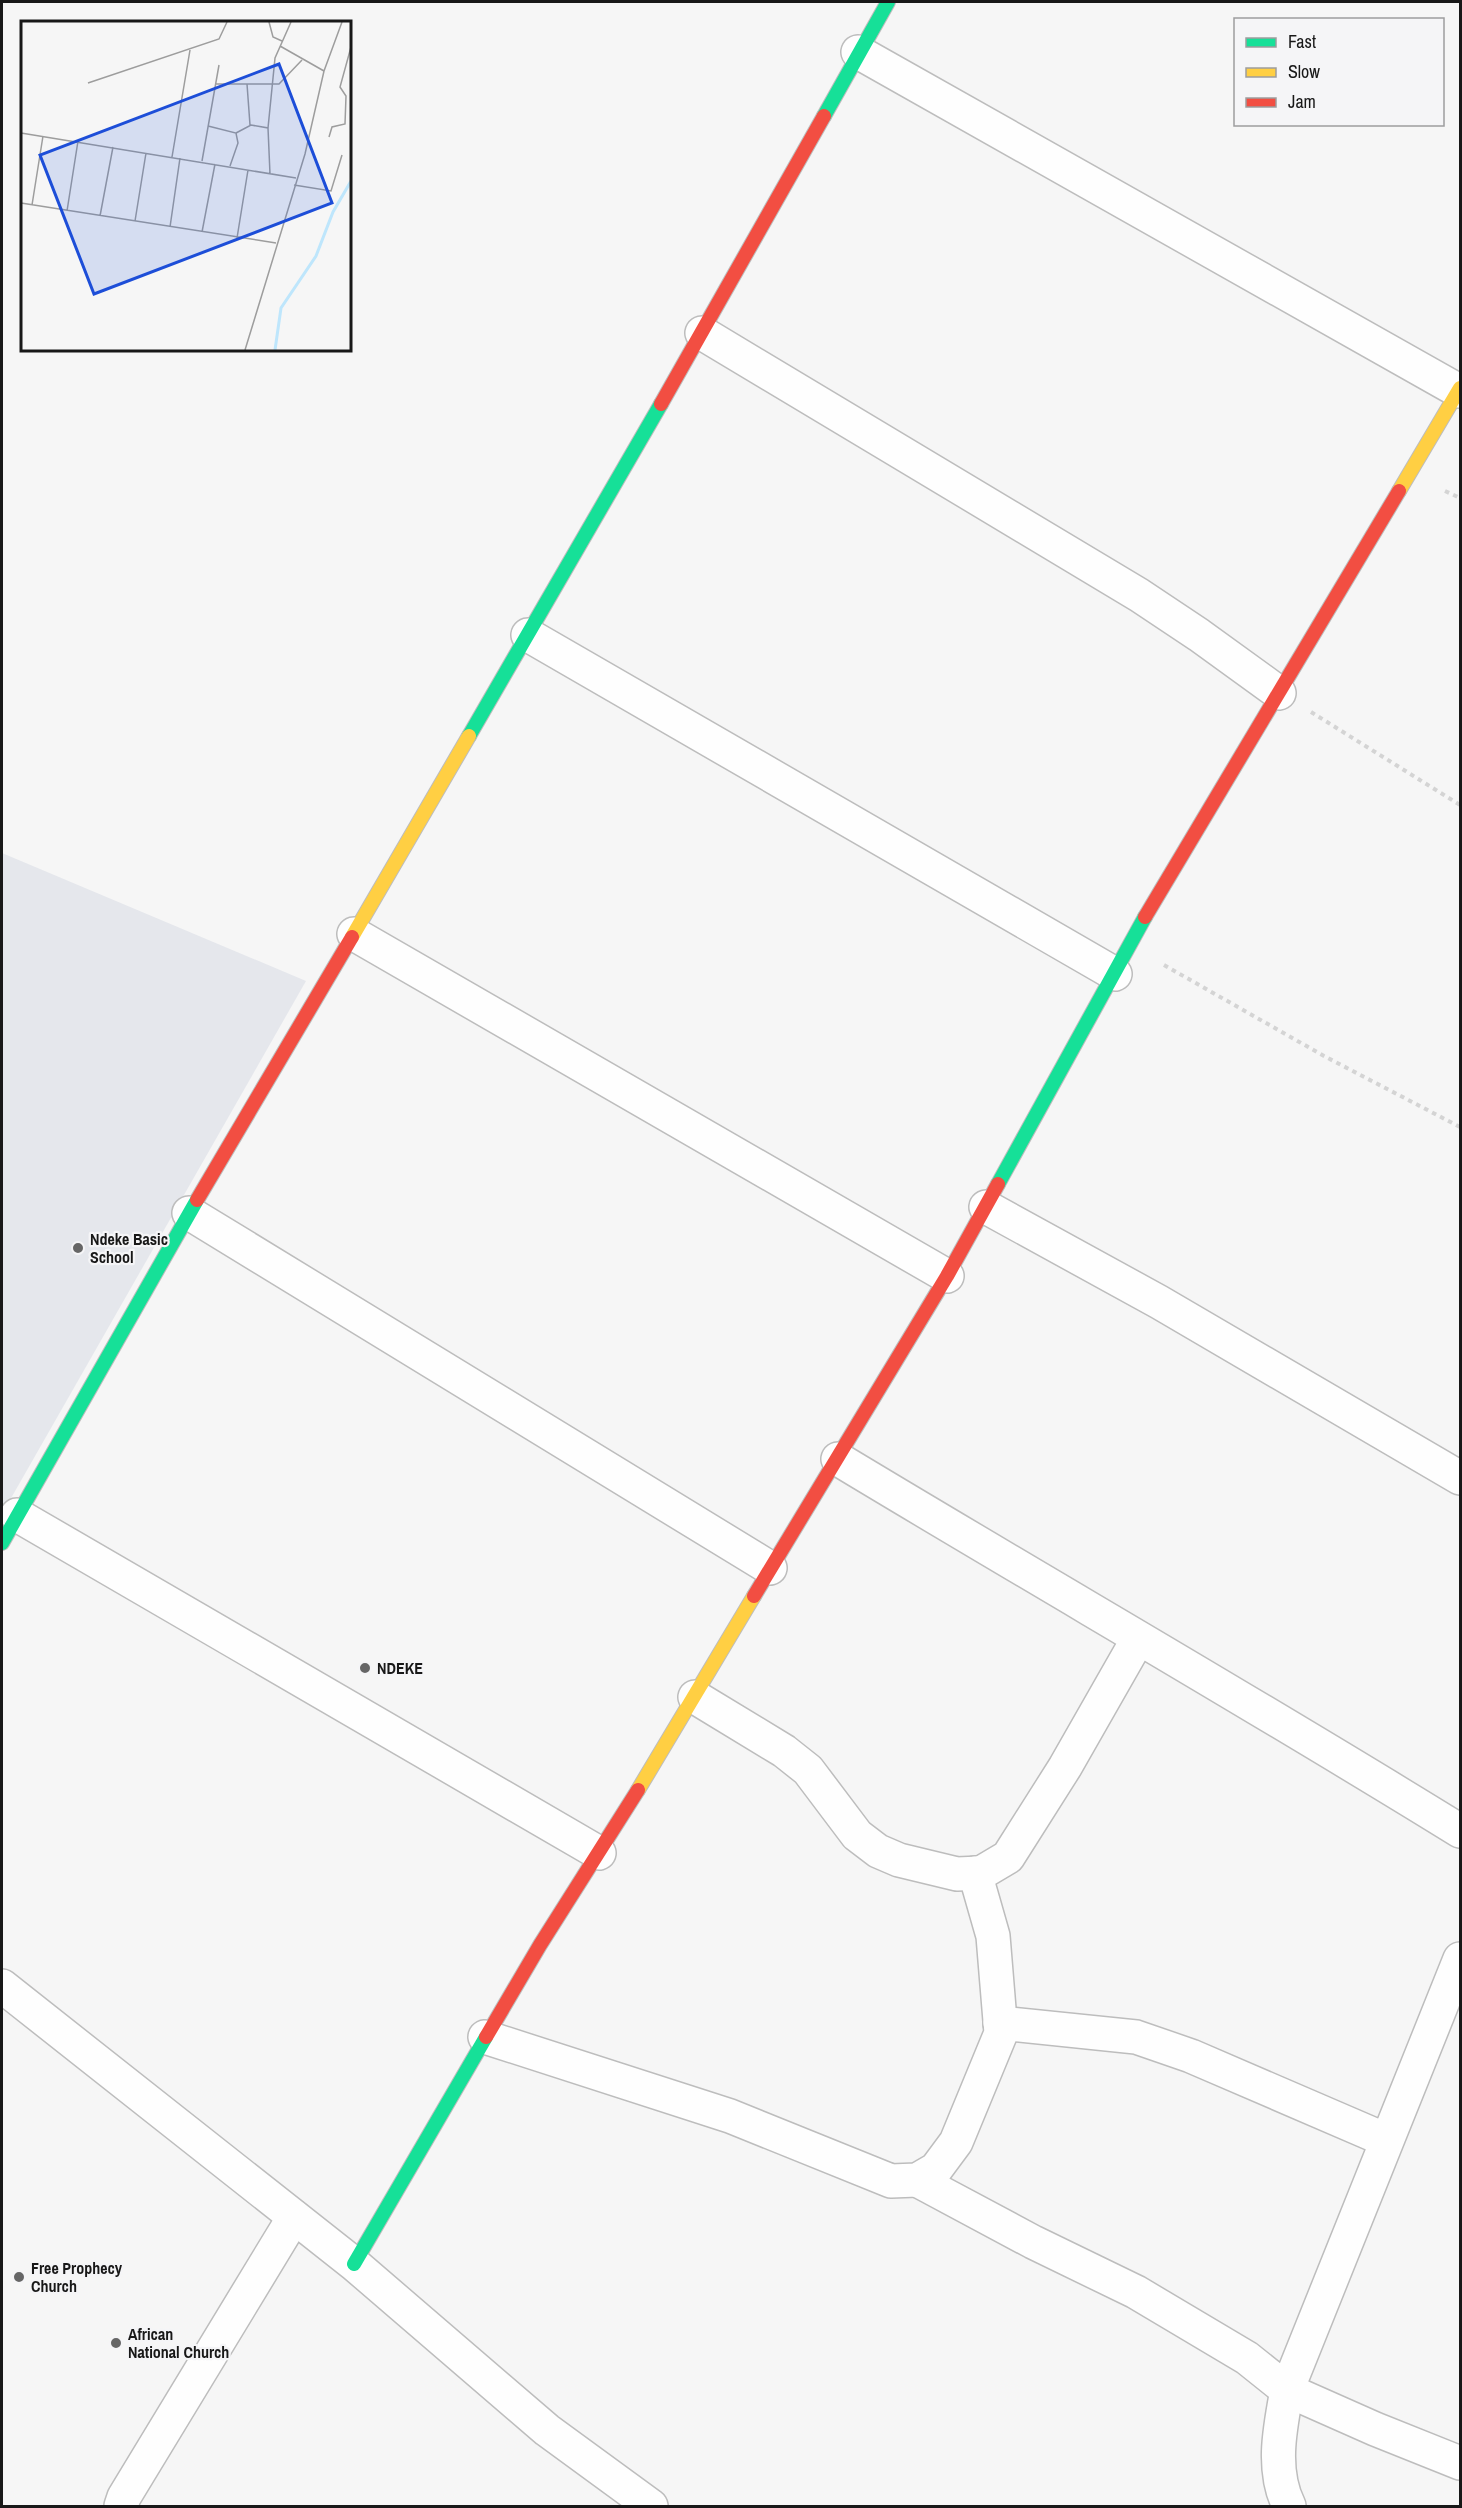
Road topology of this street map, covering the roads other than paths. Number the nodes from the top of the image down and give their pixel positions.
1 (888, 2) edge
2 (858, 52) junction
3 (702, 333) junction
4 (1460, 390) edge
5 (528, 635) junction
6 (1279, 693) junction
7 (354, 934) junction
8 (1115, 974) junction
9 (986, 1207) junction
10 (189, 1213) junction
11 (947, 1276) junction
12 (838, 1460) junction
13 (1461, 1478) edge
14 (17, 1515) junction
15 (2, 1543) edge
16 (770, 1568) junction
17 (1138, 1639) junction
18 (695, 1697) junction
19 (1461, 1831) edge
20 (599, 1853) junction
21 (975, 1873) junction
22 (1461, 1959) edge
23 (2, 1986) edge
24 (1000, 2023) junction
25 (485, 2037) junction
26 (1386, 2140) junction
27 (917, 2180) junction
28 (294, 2217) junction
29 (354, 2264) junction
30 (1287, 2390) junction
31 (1461, 2463) edge
32 (121, 2506) edge
33 (651, 2506) edge
34 (1289, 2506) edge

1 - 2 street
2 - 3 street
2 - 4 street
3 - 5 street
3 - 6 street
4 - 6 street
5 - 7 street
5 - 8 street
6 - 8 street
7 - 10 street
7 - 11 street
8 - 9 street
9 - 11 street
9 - 13 street
10 - 14 street
10 - 16 street
11 - 12 street
12 - 16 street
12 - 17 street
14 - 15 street
14 - 20 street
16 - 18 street
17 - 19 street
17 - 21 street
18 - 20 street
18 - 21 street
20 - 25 street
21 - 24 street
22 - 26 street
23 - 28 street
24 - 26 street
24 - 27 street
25 - 27 street
25 - 29 street
26 - 30 street
27 - 30 street
28 - 29 street
28 - 32 street
29 - 33 street
30 - 31 street
30 - 34 street

